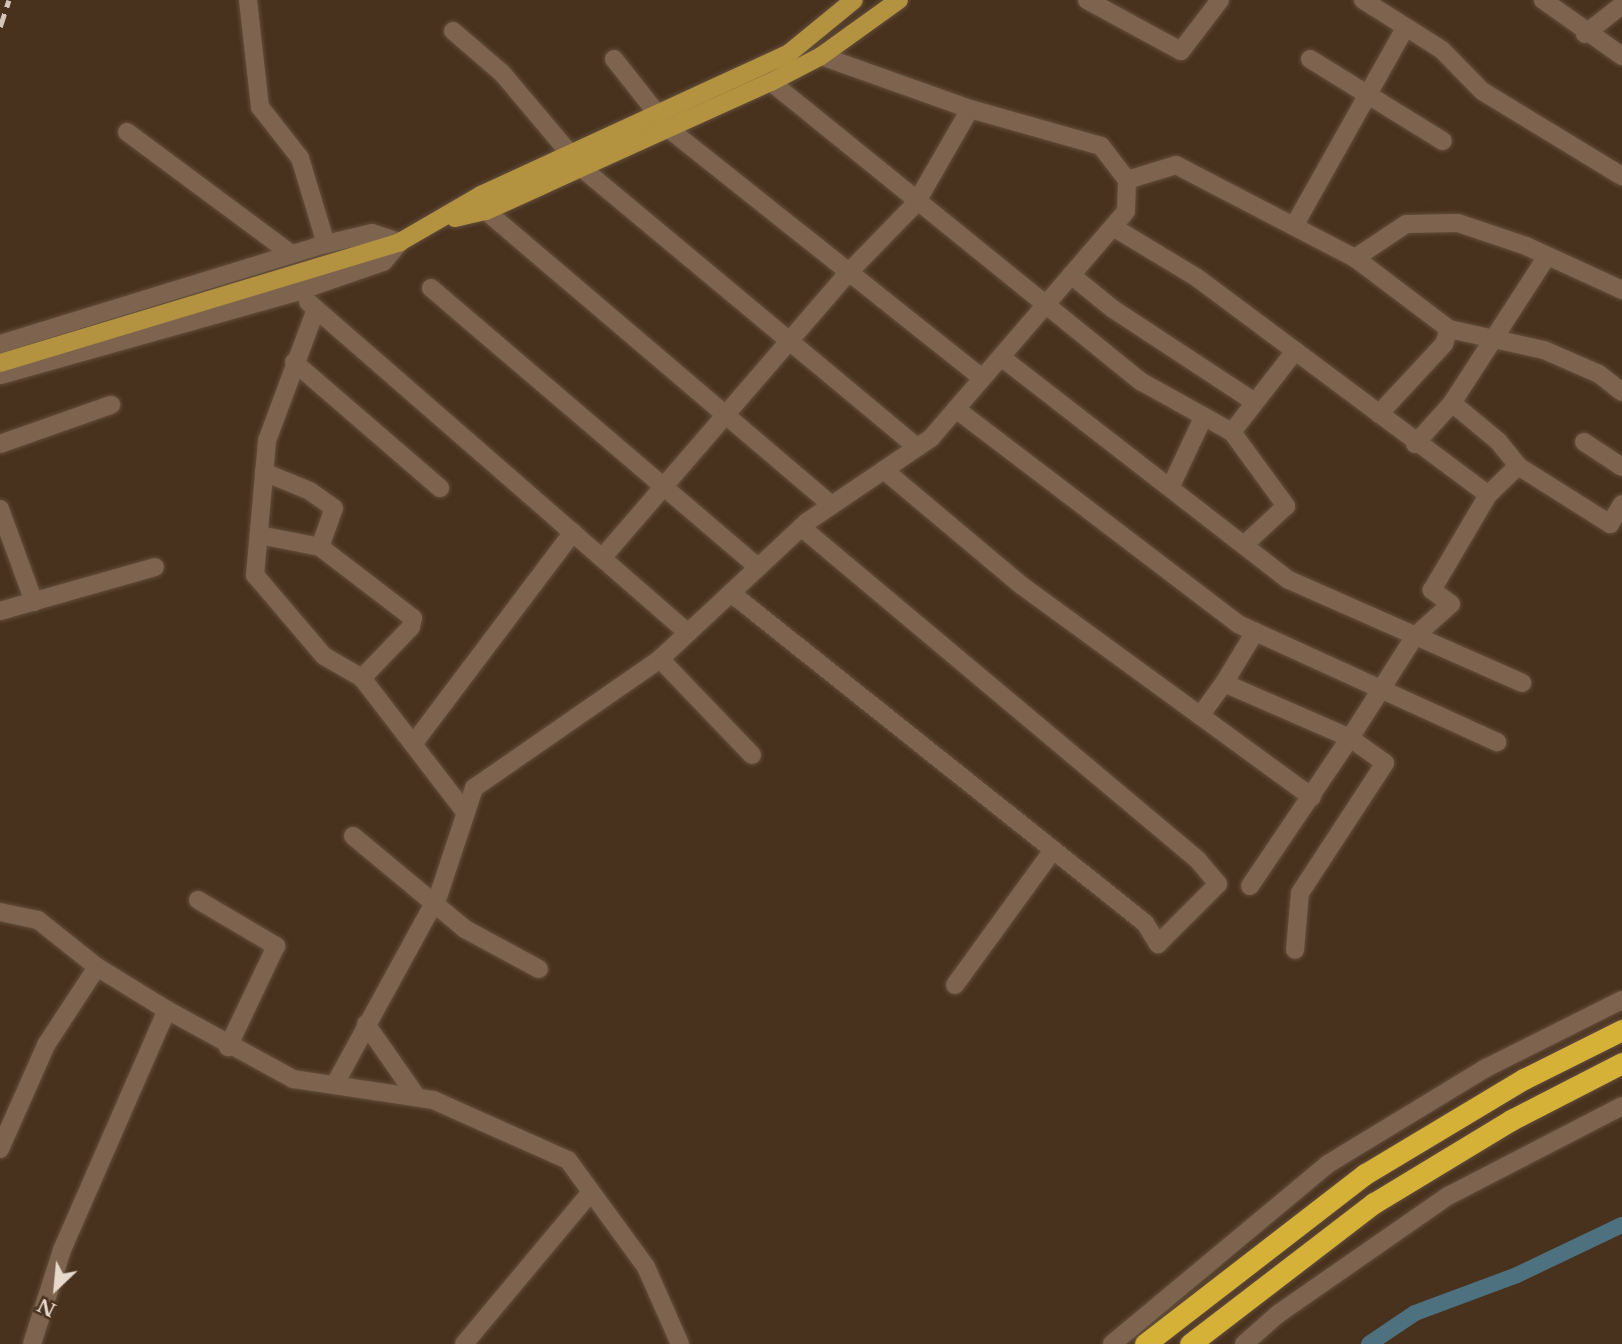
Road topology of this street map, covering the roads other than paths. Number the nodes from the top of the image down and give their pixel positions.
1 (248, 0) edge
2 (854, 0) edge
3 (899, 0) edge
4 (1087, 0) edge
5 (1220, 0) edge
6 (1363, 0) edge
7 (1543, 0) edge
8 (1622, 5) edge
9 (1405, 28) junction
10 (453, 31) dead end
11 (1585, 34) junction
12 (1622, 56) edge
13 (821, 57) junction
14 (1310, 58) dead end
15 (614, 59) dead end
16 (771, 82) junction
17 (1369, 90) junction
18 (970, 109) junction
19 (664, 122) junction
20 (127, 132) dead end
21 (1443, 141) dead end
22 (578, 162) junction
23 (1622, 176) edge
24 (1127, 180) junction
25 (916, 203) junction
26 (486, 211) junction
27 (444, 220) junction
28 (1294, 226) junction
29 (1113, 227) junction
30 (401, 242) junction
31 (326, 244) junction
32 (291, 254) junction
33 (1547, 256) junction
34 (1355, 258) junction
35 (849, 272) junction
36 (1072, 275) junction
37 (431, 288) dead end
38 (1622, 290) edge
39 (296, 292) junction
40 (1046, 304) junction
41 (316, 309) junction
42 (1449, 329) junction
43 (2, 340) edge
44 (1491, 340) junction
45 (790, 343) junction
46 (1295, 351) junction
47 (1001, 357) junction
48 (294, 362) junction
49 (0, 363) edge
50 (0, 375) edge
51 (982, 378) junction
52 (1622, 392) edge
53 (1253, 401) junction
54 (1452, 404) junction
55 (111, 405) dead end
56 (956, 409) junction
57 (724, 414) junction
58 (1379, 414) junction
59 (1204, 416) junction
60 (1232, 432) junction
61 (1584, 442) dead end
62 (0, 444) edge
63 (1415, 444) junction
64 (917, 447) junction
65 (1518, 466) junction
66 (1622, 467) edge
67 (884, 470) junction
68 (264, 472) junction
69 (662, 486) junction
70 (1171, 486) junction
71 (440, 488) dead end
72 (1488, 495) junction
73 (1622, 503) edge
74 (832, 505) junction
75 (0, 509) edge
76 (801, 527) junction
77 (573, 532) junction
78 (258, 535) junction
79 (1245, 544) junction
80 (320, 547) junction
81 (602, 558) junction
82 (155, 567) dead end
83 (758, 567) junction
84 (731, 593) junction
85 (34, 602) junction
86 (0, 611) edge
87 (1255, 632) junction
88 (688, 633) junction
89 (1415, 636) junction
90 (660, 659) junction
91 (362, 678) junction
92 (1224, 683) junction
93 (1522, 683) dead end
94 (1379, 688) junction
95 (1200, 716) junction
96 (1350, 738) junction
97 (1497, 742) dead end
98 (414, 743) junction
99 (752, 755) dead end
100 (1312, 797) junction
101 (466, 813) junction
102 (353, 836) dead end
103 (1053, 850) junction
104 (1251, 886) dead end
105 (198, 900) dead end
106 (433, 905) junction
107 (0, 912) edge
108 (1295, 950) dead end
109 (97, 967) junction
110 (539, 969) dead end
111 (956, 985) dead end
112 (1622, 1000) edge
113 (167, 1010) junction
114 (366, 1024) junction
115 (1622, 1030) edge
116 (228, 1046) junction
117 (1622, 1063) edge
118 (336, 1082) junction
119 (417, 1097) junction
120 (1622, 1106) edge
121 (0, 1149) edge
122 (591, 1192) junction
123 (32, 1344) edge
124 (464, 1344) edge
125 (680, 1344) edge
126 (1112, 1344) edge
127 (1145, 1344) edge
128 (1190, 1344) edge
129 (1244, 1344) edge

1 - 31 street
2 - 19 main road
3 - 13 main road
4 - 5 street
6 - 9 street
7 - 11 street
8 - 11 street
9 - 17 street
9 - 23 street
10 - 22 street
11 - 12 street
13 - 16 main road
13 - 18 street
14 - 17 street
15 - 19 street
16 - 19 main road
16 - 25 street
17 - 21 street
17 - 28 street
18 - 24 street
18 - 25 street
19 - 22 main road
19 - 35 street
20 - 32 street
22 - 26 main road
22 - 27 main road
22 - 45 street
24 - 28 street
24 - 29 street
25 - 35 street
25 - 40 street
26 - 27 main road
26 - 57 street
27 - 30 main road
28 - 34 street
29 - 36 street
29 - 46 street
30 - 31 street
30 - 39 street
30 - 49 main road
31 - 32 street
32 - 43 street
33 - 34 street
33 - 38 street
33 - 44 street
34 - 42 street
35 - 45 street
35 - 51 street
36 - 40 street
36 - 53 street
37 - 69 street
39 - 41 street
39 - 50 street
40 - 47 street
40 - 59 street
41 - 48 street
41 - 77 street
42 - 44 street
42 - 58 street
44 - 52 street
44 - 54 street
45 - 57 street
45 - 64 street
46 - 53 street
46 - 58 street
47 - 51 street
47 - 70 street
48 - 68 street
48 - 71 street
51 - 56 street
53 - 60 street
54 - 63 street
54 - 65 street
55 - 62 street
56 - 64 street
56 - 87 street
57 - 69 street
57 - 74 street
58 - 63 street
59 - 60 street
59 - 70 street
60 - 79 street
61 - 66 street
63 - 72 street
64 - 67 street
65 - 72 street
65 - 73 street
67 - 74 street
67 - 95 street
68 - 78 street
68 - 80 street
69 - 81 street
69 - 83 street
70 - 79 street
72 - 89 street
74 - 76 street
75 - 85 street
76 - 83 street
76 - 103 street
77 - 81 street
77 - 98 street
78 - 80 street
78 - 91 street
79 - 89 street
80 - 91 street
81 - 88 street
82 - 85 street
83 - 84 street
84 - 88 street
84 - 103 street
85 - 86 street
87 - 92 street
87 - 94 street
88 - 90 street
89 - 93 street
89 - 94 street
90 - 99 street
90 - 101 street
91 - 98 street
92 - 95 street
92 - 96 street
94 - 96 street
94 - 97 street
95 - 100 street
96 - 100 street
96 - 108 street
98 - 101 street
100 - 104 street
101 - 106 street
102 - 106 street
103 - 111 street
105 - 116 street
106 - 110 street
106 - 114 street
107 - 109 street
109 - 113 street
109 - 121 street
112 - 126 street
113 - 116 street
113 - 123 street
114 - 118 street
114 - 119 street
115 - 127 highway
116 - 118 street
117 - 128 highway
118 - 119 street
119 - 122 street
120 - 129 street
122 - 124 street
122 - 125 street

